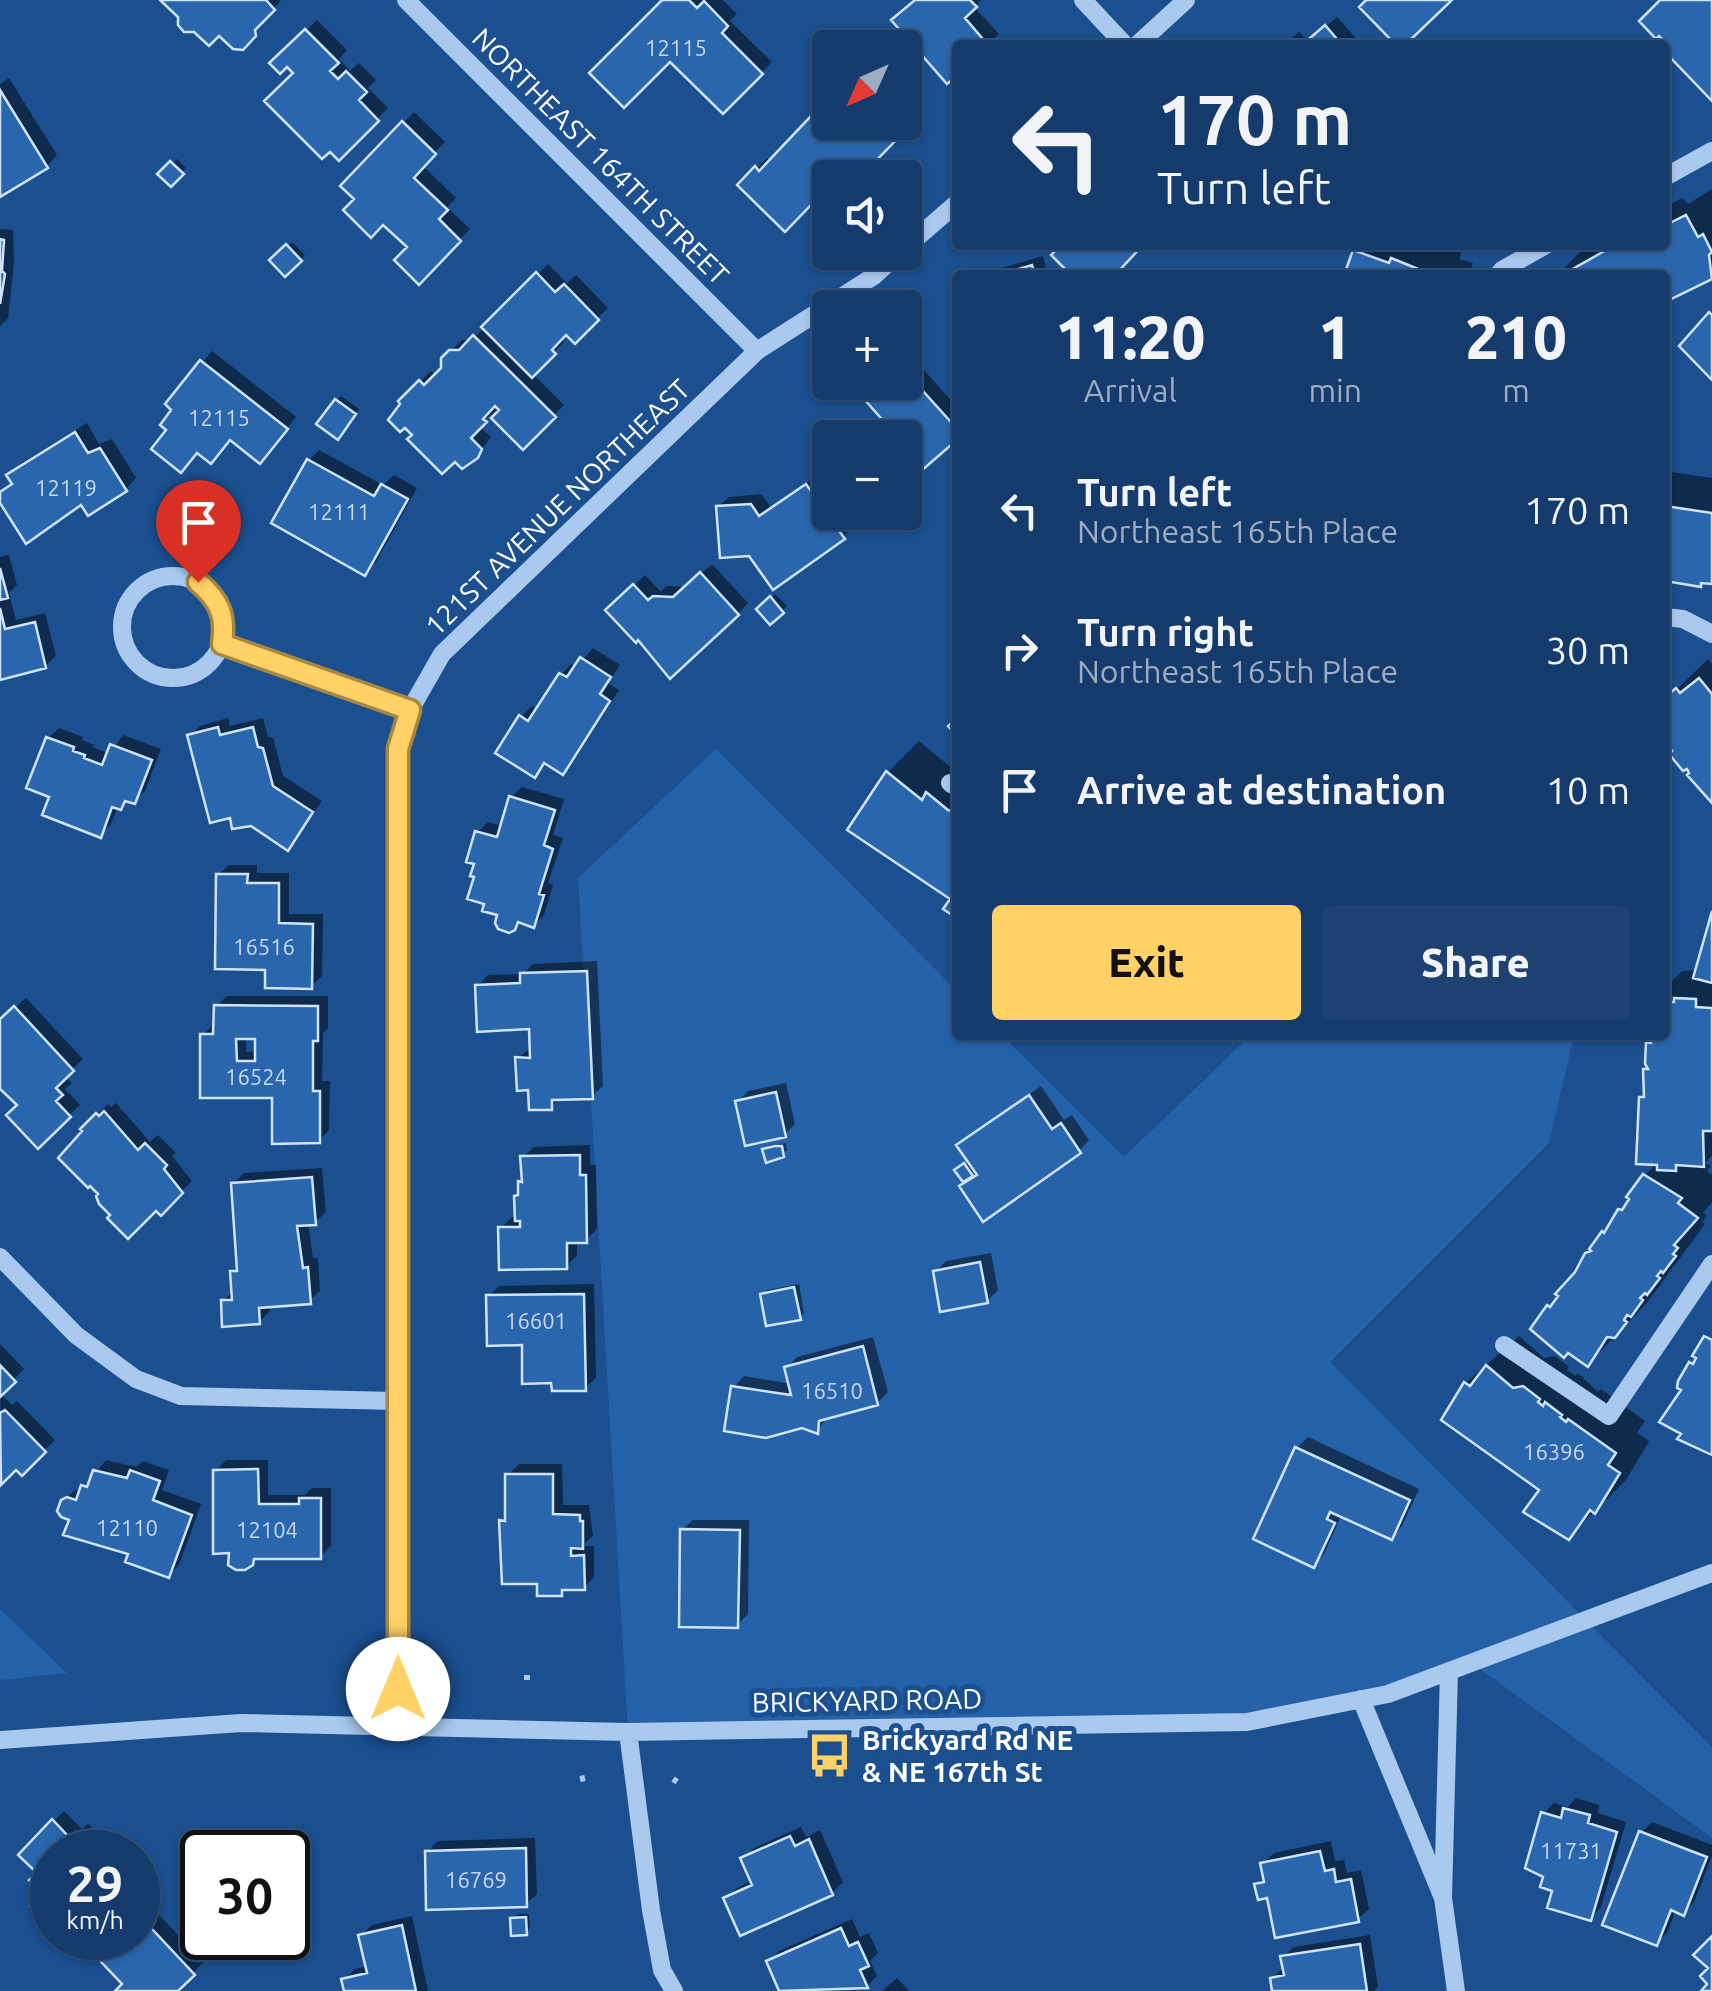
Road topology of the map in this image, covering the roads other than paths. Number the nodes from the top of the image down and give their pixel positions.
1 (406, 0) edge
2 (1083, 0) edge
3 (1186, 0) edge
4 (1120, 40) edge
5 (1142, 40) edge
6 (1712, 150) edge
7 (1670, 174) edge
8 (952, 207) edge
9 (922, 233) edge
10 (1537, 250) edge
11 (881, 270) edge
12 (1502, 270) edge
13 (758, 351) junction
14 (1670, 617) edge
15 (1712, 634) edge
16 (222, 644) junction
17 (410, 710) junction
18 (0, 1257) edge
19 (1712, 1264) edge
20 (1504, 1345) dead end
21 (396, 1402) junction
22 (1712, 1573) edge
23 (1449, 1671) junction
24 (1361, 1699) junction
25 (398, 1725) junction
26 (628, 1732) junction
27 (0, 1740) edge
28 (1443, 1898) junction
29 (674, 1991) edge
30 (1456, 1991) edge

1 - 13 street, NORTHEAST 164TH STREET
2 - 4 street
3 - 5 street
6 - 7 street
8 - 9 street, 121ST AVENUE NORTHEAST
10 - 12 street
11 - 13 street, 121ST AVENUE NORTHEAST
13 - 17 street, 121ST AVENUE NORTHEAST
14 - 15 street
16 - 16 street
16 - 17 street
17 - 21 street, 121ST AVENUE NORTHEAST
18 - 21 street
19 - 20 street
21 - 25 street, 121ST AVENUE NORTHEAST
22 - 23 street, BRICKYARD ROAD
23 - 24 street, BRICKYARD ROAD
23 - 28 street
24 - 26 street, BRICKYARD ROAD
24 - 28 street
25 - 26 street, BRICKYARD ROAD
25 - 27 street, BRICKYARD ROAD
26 - 29 street
28 - 30 street

